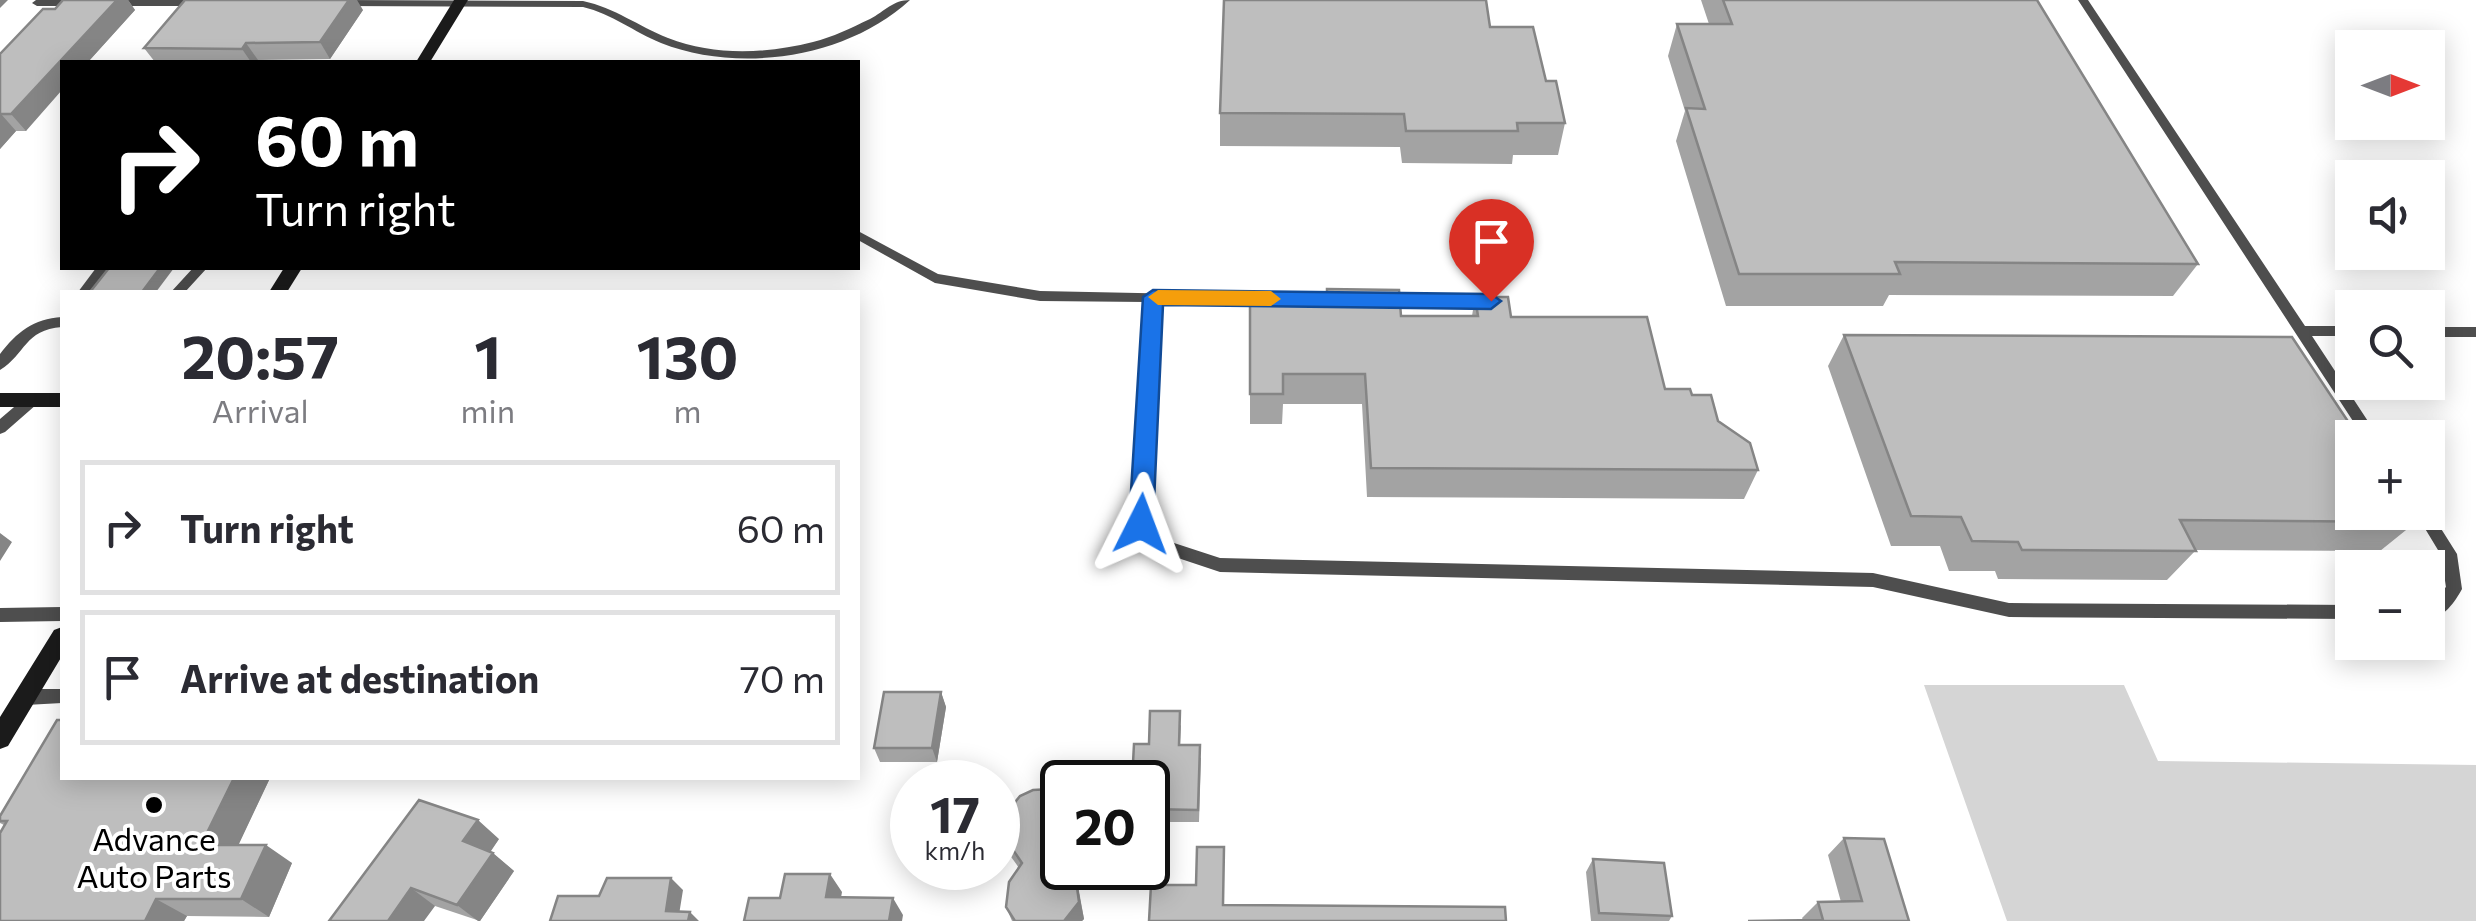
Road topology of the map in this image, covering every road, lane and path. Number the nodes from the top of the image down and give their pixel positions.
1 (905, 0) edge
2 (2083, 0) edge
3 (460, 2) edge
4 (36, 3) dead end
5 (209, 3) edge
6 (324, 3) edge
7 (790, 56) edge
8 (424, 60) edge
9 (860, 235) edge
10 (102, 270) edge
11 (198, 270) edge
12 (86, 290) edge
13 (180, 290) edge
14 (1153, 297) junction
15 (1292, 299) edge
16 (1372, 300) edge
17 (1491, 301) edge
18 (60, 322) edge
19 (2302, 330) junction
20 (2335, 331) edge
21 (2445, 332) edge
22 (2476, 332) edge
23 (0, 365) edge
24 (0, 400) edge
25 (32, 400) junction
26 (60, 400) edge
27 (2360, 420) edge
28 (0, 428) edge
29 (2433, 530) edge
30 (2445, 599) edge
31 (2335, 612) edge
32 (60, 614) edge
33 (0, 615) edge
34 (60, 641) edge
35 (60, 696) edge
36 (26, 697) junction
37 (0, 738) edge

1 - 7 lane
2 - 19 lane
3 - 6 lane
3 - 7 lane
3 - 8 main road
4 - 5 lane
9 - 14 lane
10 - 12 lane
11 - 13 lane
14 - 15 lane
14 - 31 lane
16 - 17 lane
18 - 23 lane
19 - 20 lane
19 - 27 lane
21 - 22 lane
24 - 25 main road
25 - 26 main road
25 - 28 lane
29 - 30 lane
32 - 33 lane
34 - 36 main road
35 - 36 lane
36 - 37 main road

